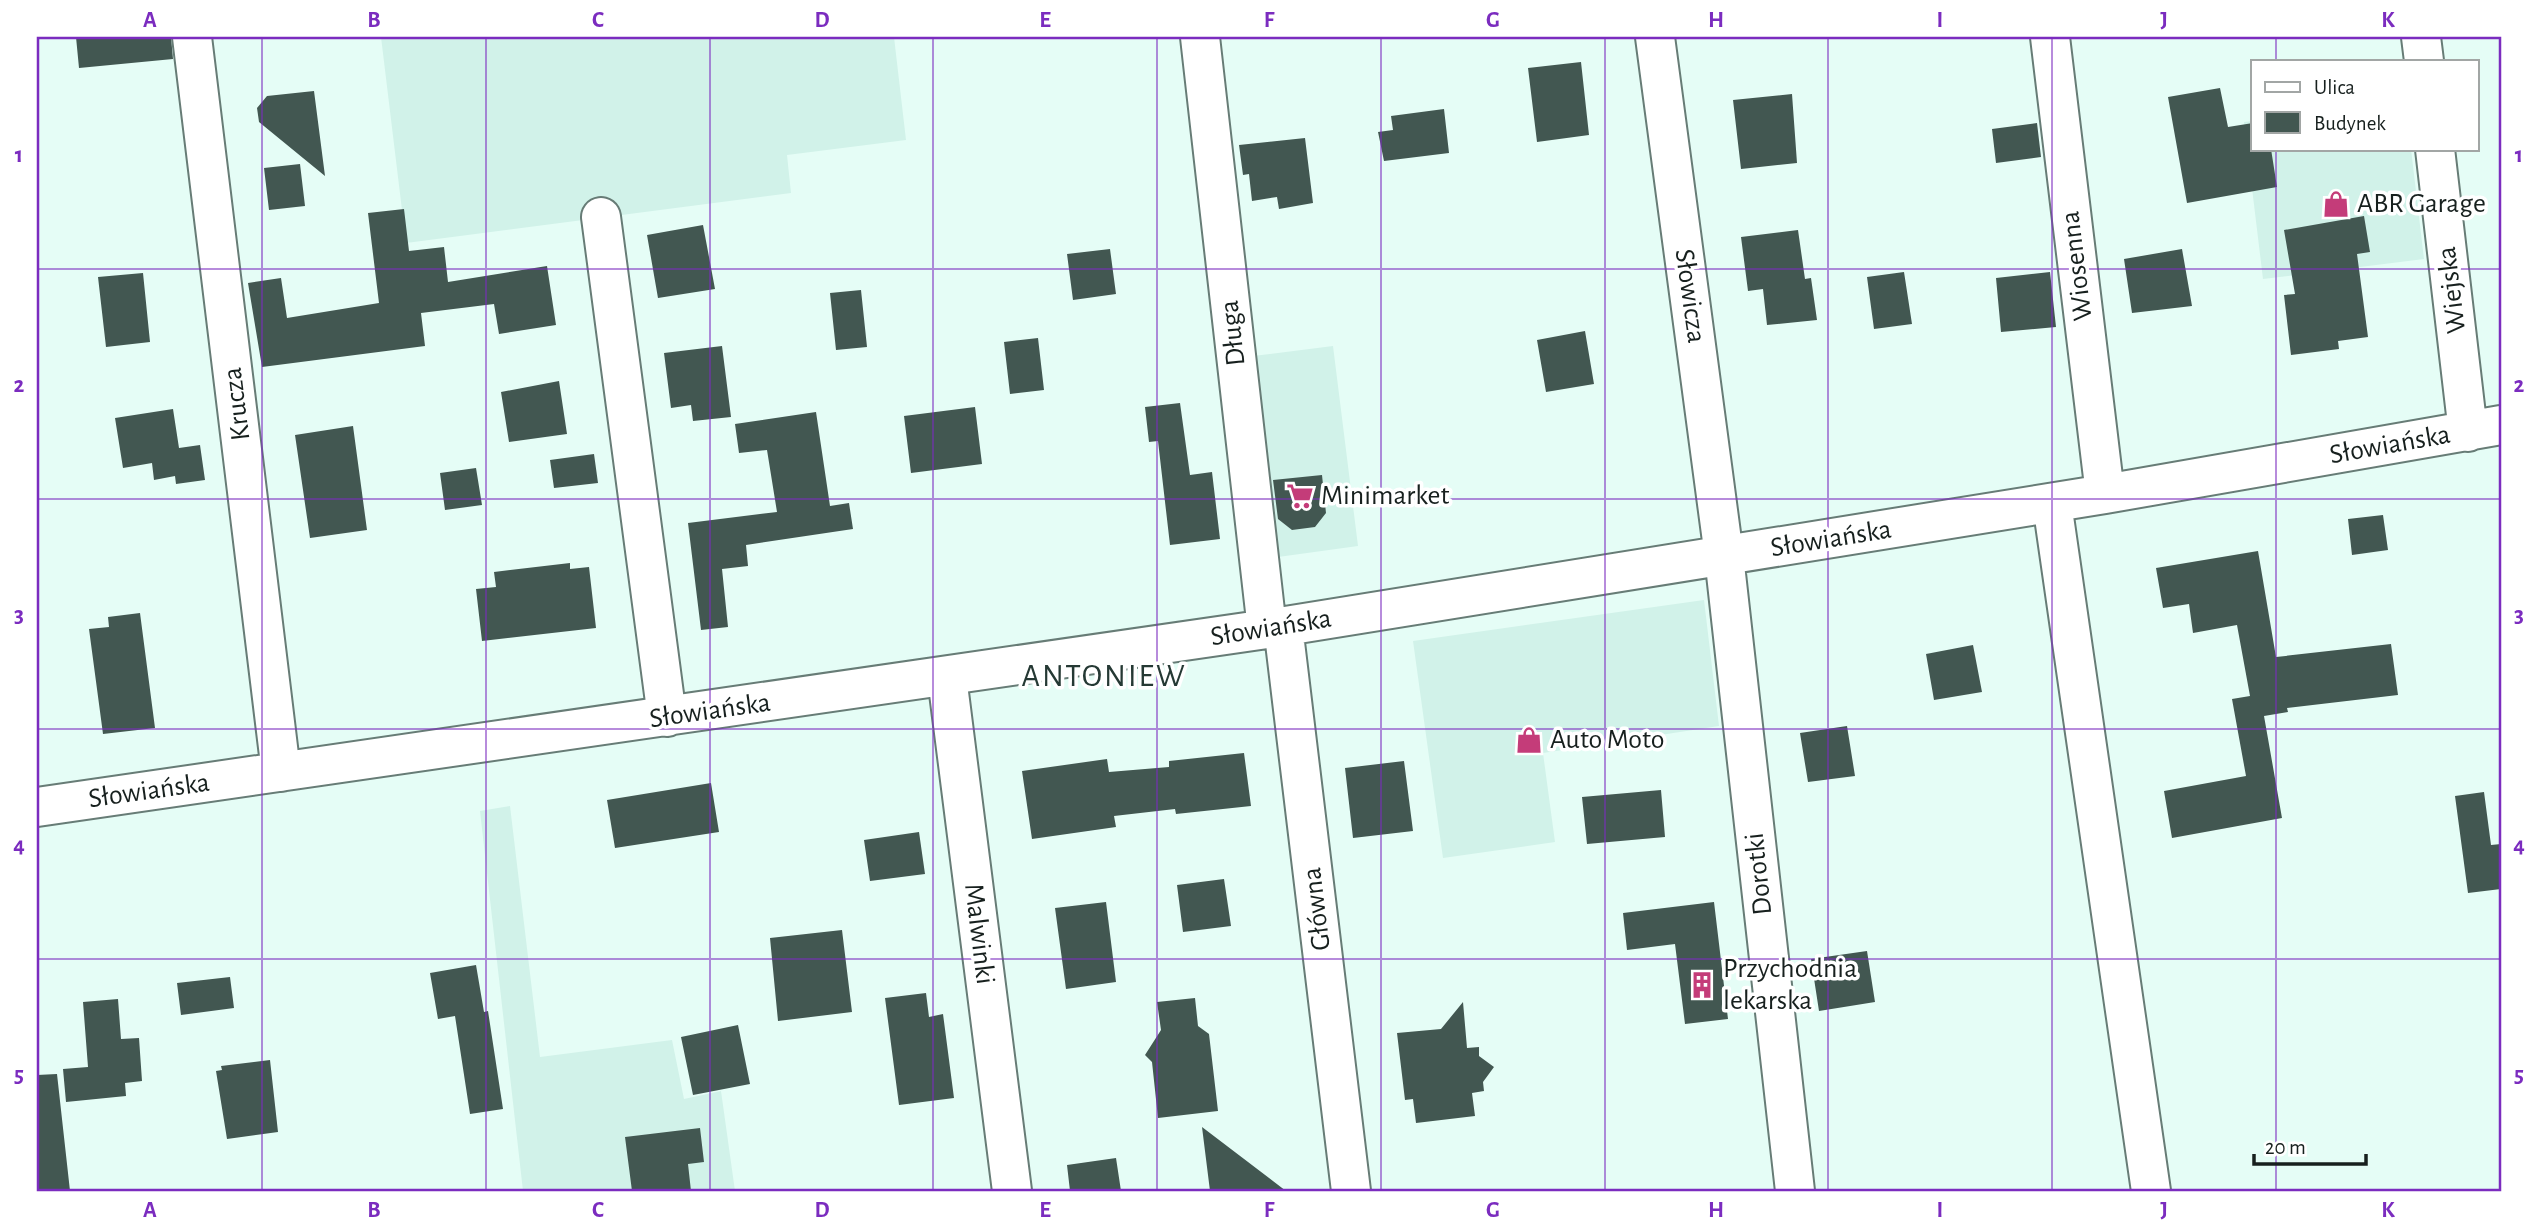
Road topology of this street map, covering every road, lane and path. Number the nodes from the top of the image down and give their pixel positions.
1 (192, 37) edge
2 (1199, 37) edge
3 (1655, 37) edge
4 (2050, 37) edge
5 (2421, 37) edge
6 (2424, 60) edge
7 (2435, 150) edge
8 (601, 217) dead end
9 (2485, 429) edge
10 (2105, 494) junction
11 (2052, 503) junction
12 (1724, 556) junction
13 (1275, 627) junction
14 (947, 677) junction
15 (667, 717) junction
16 (281, 772) junction
17 (37, 807) edge
18 (1012, 1191) edge
19 (1351, 1191) edge
20 (1795, 1191) edge
21 (2151, 1191) edge

1 - 16 street, Krucza
2 - 13 street, Długa
3 - 12 street, Słowicza
4 - 10 street, Wiosenna
5 - 6 street
7 - 9 street, Wiejska
8 - 15 street
9 - 10 street, Słowiańska
10 - 11 street, Słowiańska
11 - 12 street, Słowiańska
11 - 21 street
12 - 13 street, Słowiańska
12 - 20 street, Dorotki
13 - 14 street, Słowiańska
13 - 19 street, Główna
14 - 15 street, Słowiańska
14 - 18 street, Malwinki
15 - 16 street, Słowiańska
16 - 17 street, Słowiańska

